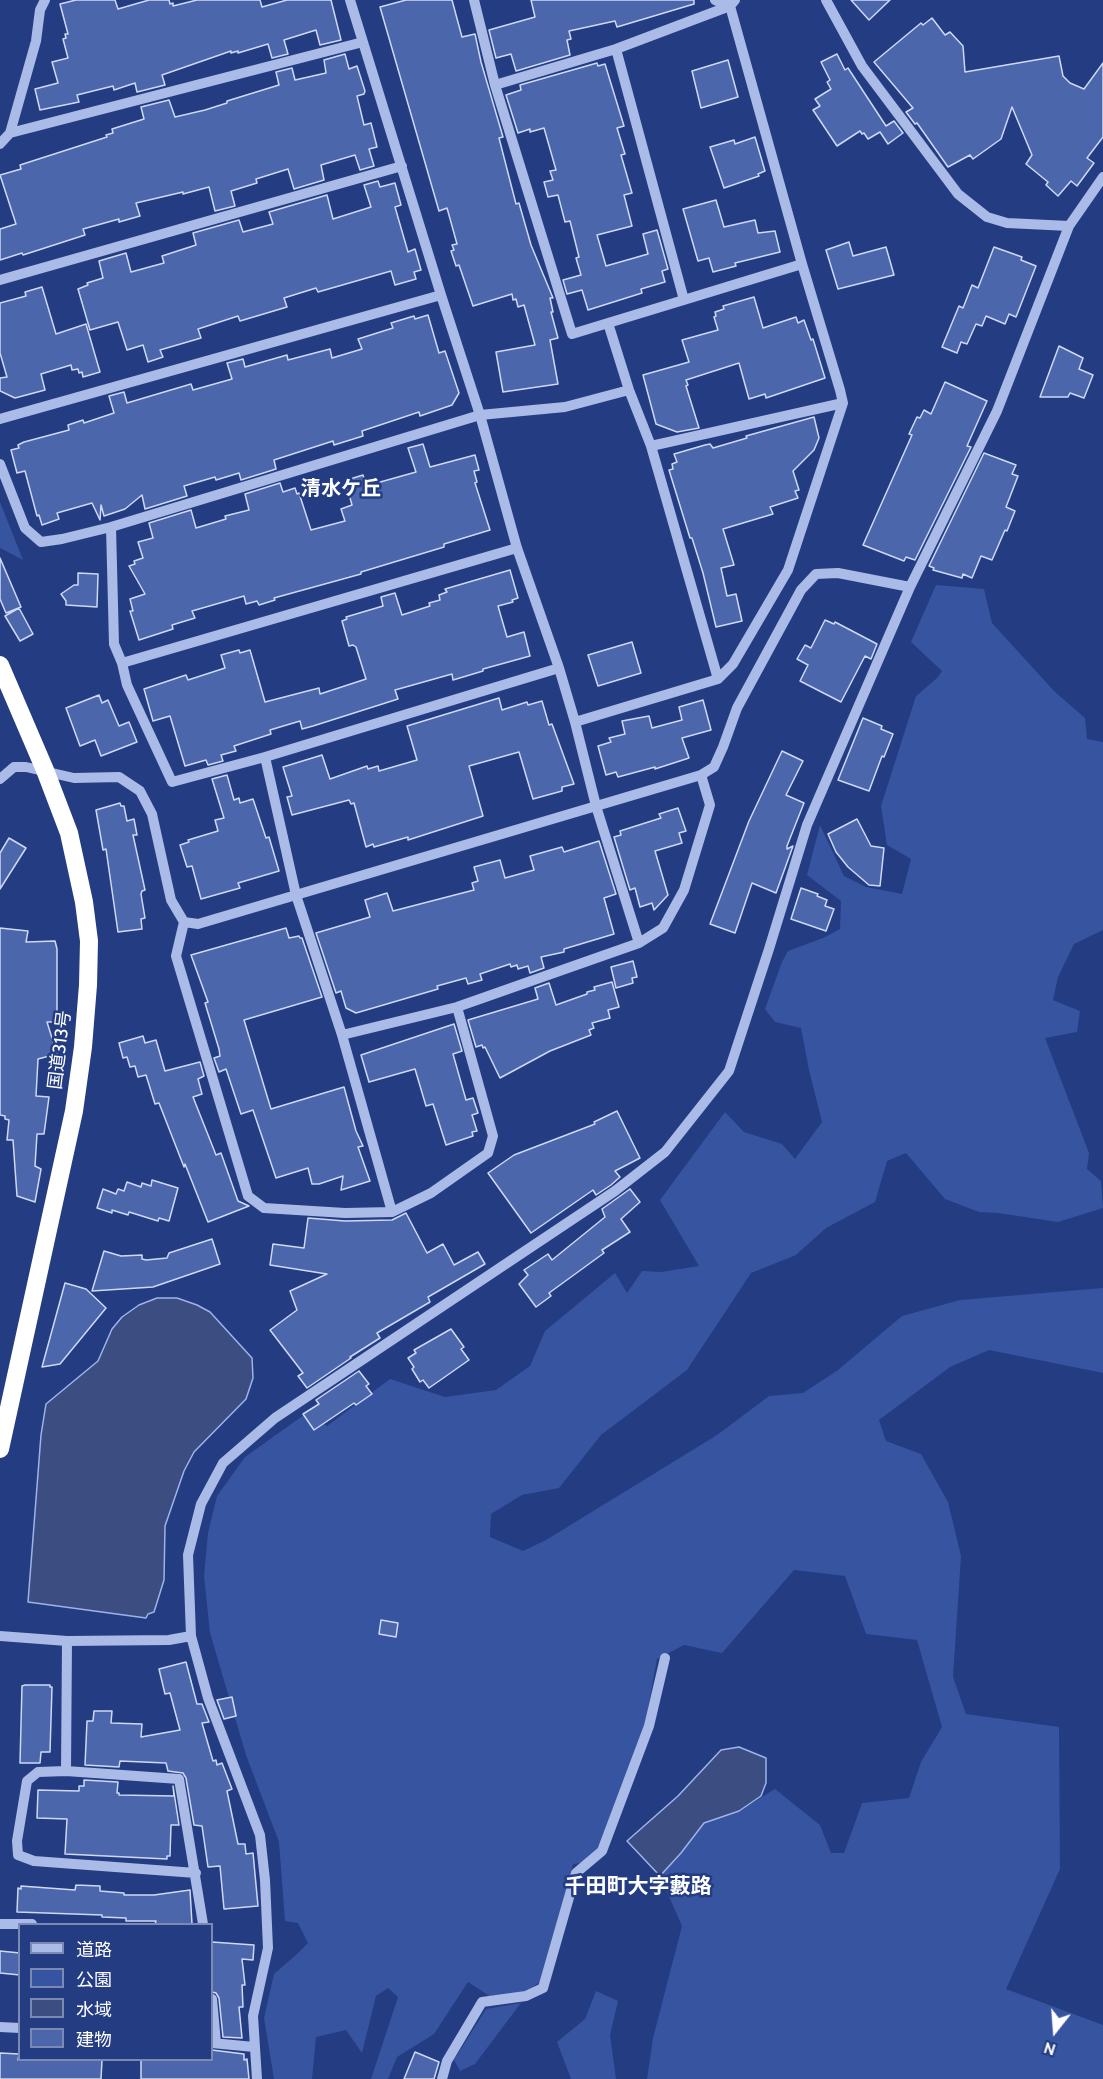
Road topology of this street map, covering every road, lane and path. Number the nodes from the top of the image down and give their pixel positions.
1 (45, 0) edge
2 (350, 0) edge
3 (474, 0) edge
4 (715, 0) edge
5 (826, 0) edge
6 (732, 3) edge
7 (363, 42) junction
8 (616, 49) junction
9 (495, 85) junction
10 (10, 133) junction
11 (0, 144) edge
12 (402, 166) junction
13 (1103, 177) edge
14 (1069, 226) junction
15 (802, 264) junction
16 (0, 280) edge
17 (441, 295) junction
18 (684, 300) junction
19 (608, 323) junction
20 (629, 390) junction
21 (843, 403) junction
22 (480, 415) junction
23 (0, 419) edge
24 (651, 446) junction
25 (0, 464) edge
26 (111, 527) junction
27 (517, 548) junction
28 (910, 587) junction
29 (122, 663) junction
30 (0, 664) edge
31 (559, 668) junction
32 (718, 679) junction
33 (575, 722) junction
34 (265, 757) junction
35 (45, 771) junction
36 (700, 775) junction
37 (0, 779) edge
38 (596, 806) junction
39 (296, 895) junction
40 (184, 922) junction
41 (639, 943) junction
42 (457, 1007) junction
43 (342, 1035) junction
44 (392, 1212) junction
45 (0, 1449) edge
46 (0, 1636) edge
47 (191, 1636) junction
48 (67, 1641) junction
49 (665, 1658) dead end
50 (66, 1771) junction
51 (196, 1873) junction
52 (203, 1923) edge
53 (0, 1924) edge
54 (18, 1924) edge
55 (213, 2021) edge
56 (0, 2027) edge
57 (18, 2028) edge
58 (214, 2043) edge
59 (254, 2047) junction
60 (257, 2079) edge
61 (442, 2079) edge

1 - 10 street
2 - 7 street
3 - 9 street
4 - 6 street
5 - 14 street
6 - 8 street
6 - 15 street
7 - 10 street
7 - 12 street
8 - 9 street
8 - 18 street
9 - 19 street
10 - 11 street
12 - 16 street
12 - 17 street
13 - 14 street
14 - 28 street
15 - 18 street
15 - 21 street
17 - 22 street
17 - 23 street
18 - 19 street
19 - 20 street
20 - 22 street
20 - 24 street
21 - 24 street
21 - 32 street
22 - 26 street
22 - 27 street
24 - 32 street
25 - 26 street
26 - 29 street
27 - 29 street
27 - 31 street
28 - 36 street
28 - 47 street
29 - 34 street
30 - 35 highway, 国道313号
31 - 33 street
31 - 34 street
32 - 33 street
33 - 38 street
34 - 39 street
35 - 37 street
35 - 40 street
35 - 45 highway, 国道313号
36 - 38 street
36 - 41 street
38 - 39 street
38 - 41 street
39 - 40 street
39 - 43 street
40 - 44 street
41 - 42 street
42 - 43 street
42 - 44 street
43 - 44 street
46 - 48 street
47 - 48 street
47 - 59 street
48 - 50 street
49 - 61 street
50 - 51 street
50 - 51 street
51 - 52 street
53 - 54 street
55 - 58 street
56 - 57 street
58 - 59 street
59 - 60 street

